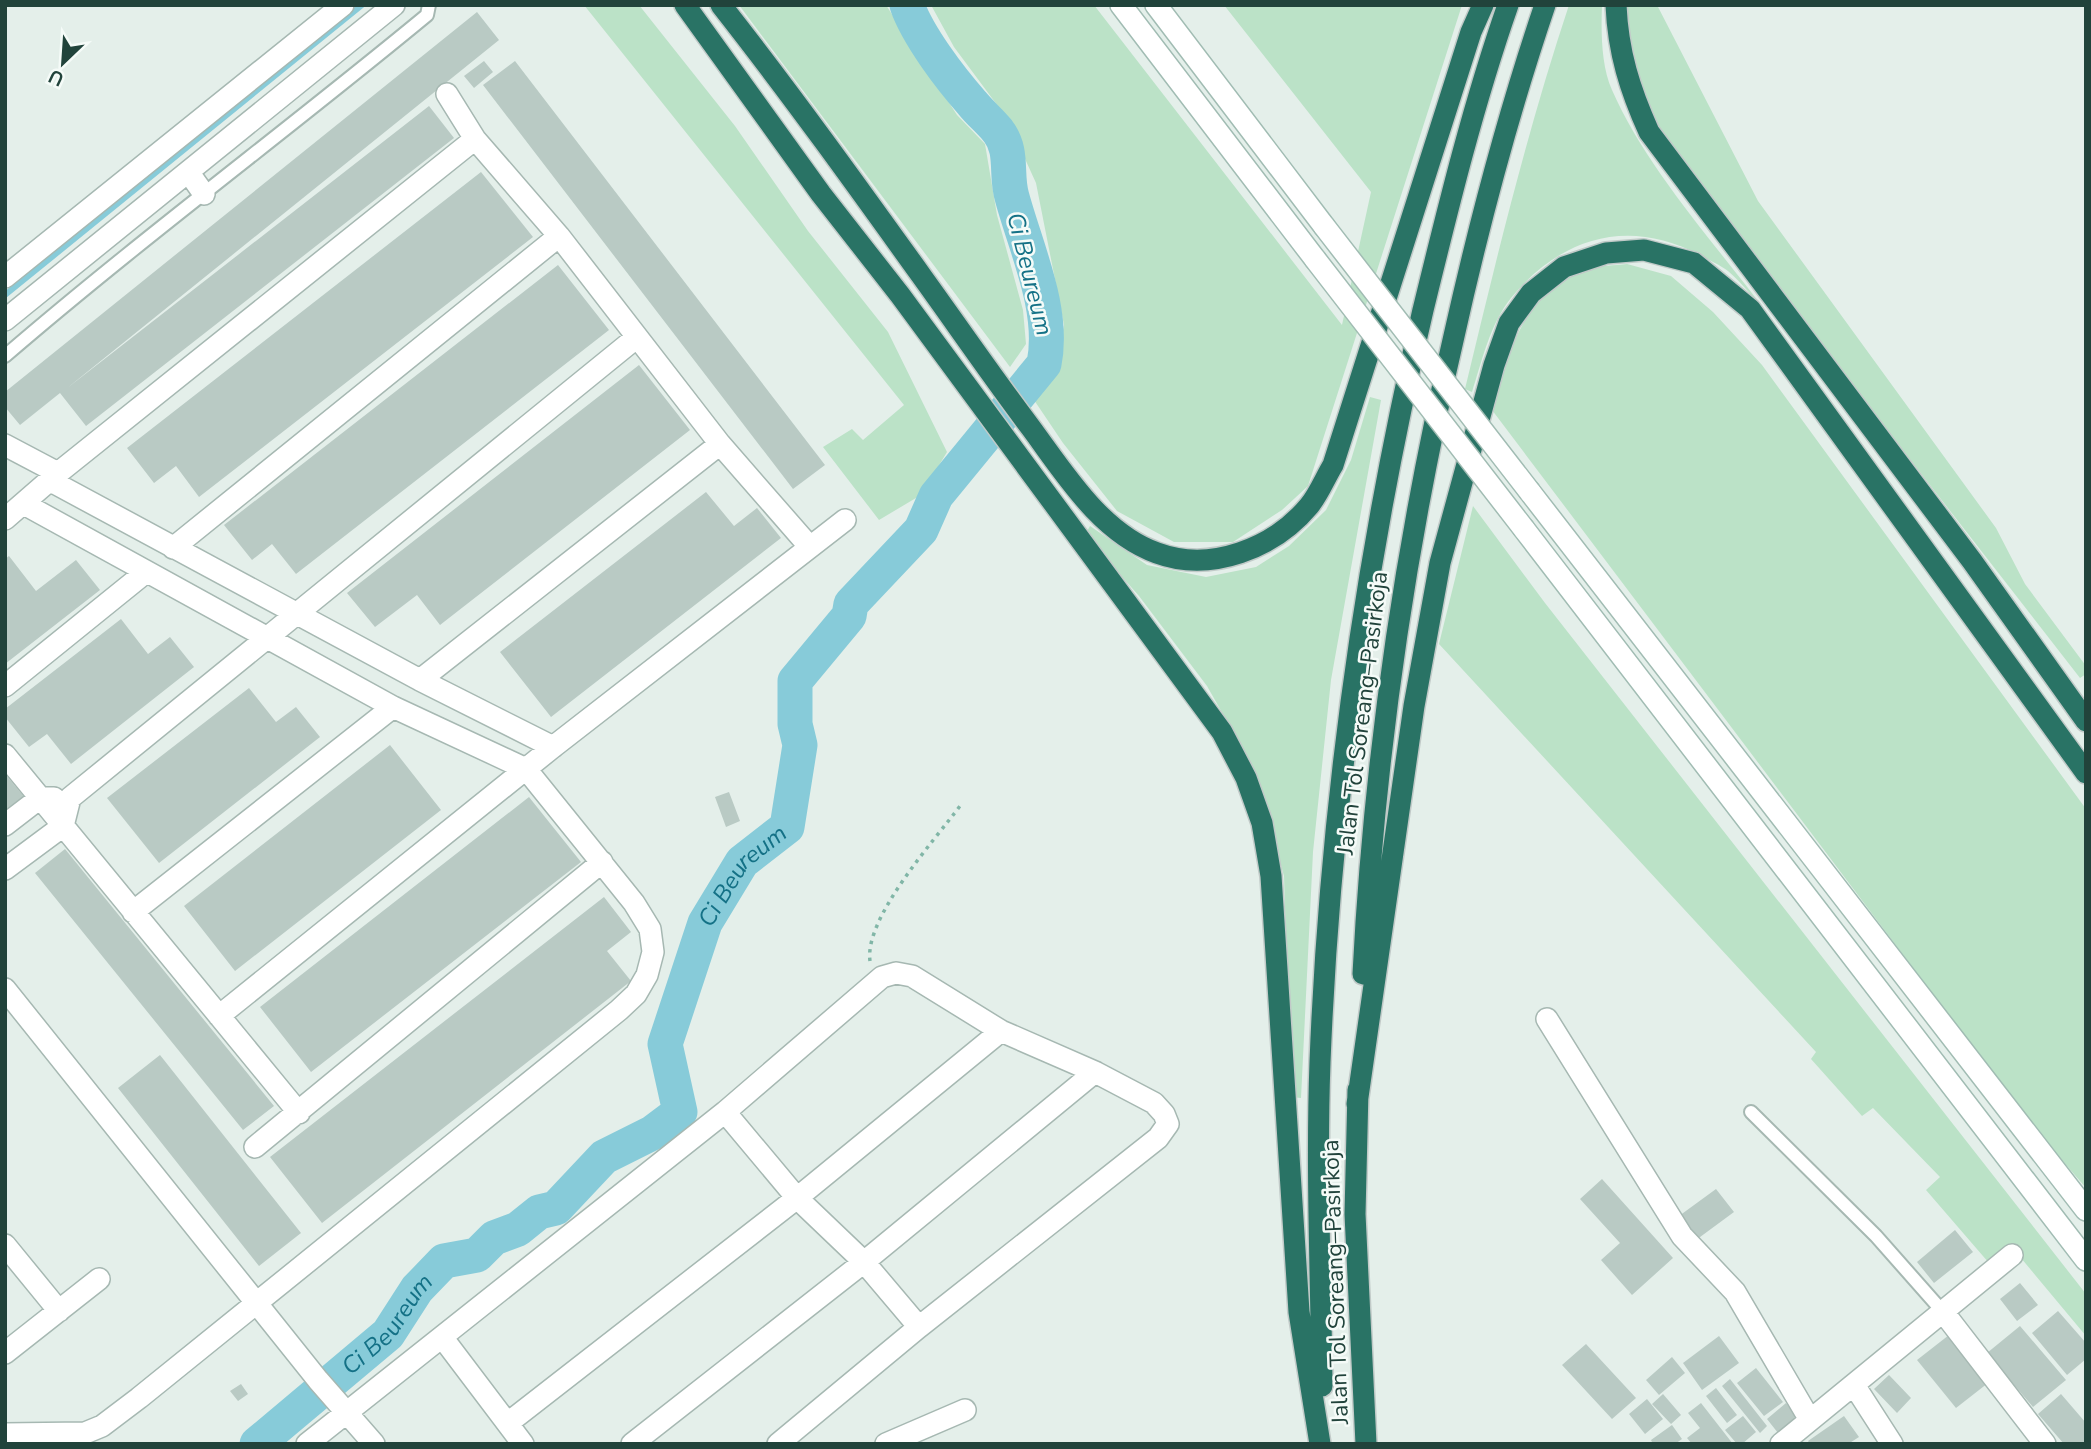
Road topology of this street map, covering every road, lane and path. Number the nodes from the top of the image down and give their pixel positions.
1 (343, 5) edge
2 (394, 5) edge
3 (429, 5) edge
4 (685, 5) edge
5 (722, 5) edge
6 (1121, 5) edge
7 (1156, 5) edge
8 (1483, 5) edge
9 (1508, 5) edge
10 (1545, 5) edge
11 (1616, 5) edge
12 (447, 94) dead end
13 (475, 139) junction
14 (189, 173) junction
15 (204, 194) junction
16 (559, 236) junction
17 (5, 277) edge
18 (5, 320) edge
19 (637, 337) junction
20 (5, 356) edge
21 (720, 444) junction
22 (5, 446) edge
23 (53, 477) junction
24 (12, 511) edge
25 (845, 520) dead end
26 (809, 546) junction
27 (173, 548) junction
28 (146, 572) junction
29 (295, 613) junction
30 (267, 637) junction
31 (420, 680) junction
32 (5, 686) edge
33 (393, 707) junction
34 (2086, 722) edge
35 (553, 747) junction
36 (5, 755) edge
37 (526, 769) junction
38 (2086, 773) edge
39 (40, 798) junction
40 (70, 798) junction
41 (960, 806) dead end
42 (5, 825) edge
43 (62, 826) junction
44 (602, 862) junction
45 (5, 869) edge
46 (133, 912) junction
47 (882, 977) junction
48 (5, 989) edge
49 (219, 1016) junction
50 (1547, 1019) dead end
51 (1001, 1031) junction
52 (1095, 1072) junction
53 (1357, 1104) junction
54 (725, 1112) junction
55 (1751, 1112) dead end
56 (299, 1113) junction
57 (256, 1147) dead end
58 (797, 1198) junction
59 (2086, 1210) edge
60 (5, 1245) edge
61 (2012, 1255) dead end
62 (2086, 1260) edge
63 (864, 1262) junction
64 (99, 1279) dead end
65 (257, 1300) junction
66 (59, 1311) junction
67 (1944, 1313) junction
68 (919, 1327) junction
69 (442, 1337) junction
70 (5, 1353) edge
71 (1854, 1385) junction
72 (340, 1404) junction
73 (965, 1410) dead end
74 (1810, 1420) junction
75 (508, 1423) junction
76 (5, 1434) edge
77 (307, 1444) edge
78 (374, 1444) edge
79 (523, 1444) edge
80 (632, 1444) edge
81 (778, 1444) edge
82 (886, 1444) edge
83 (1321, 1444) edge
84 (1366, 1444) edge
85 (1781, 1444) edge
86 (1892, 1444) edge
87 (2045, 1444) edge

1 - 17 street
2 - 14 street
3 - 15 lane
4 - 83 highway
5 - 8 highway
6 - 62 street, bridge
7 - 59 street, bridge
9 - 83 highway, Jalan Tol Soreang–Pasirkoja
10 - 53 highway, Jalan Tol Soreang–Pasirkoja
11 - 34 highway
12 - 13 street
13 - 16 street
13 - 23 street
14 - 15 street
14 - 18 street
15 - 20 lane
16 - 19 street
16 - 27 street
19 - 21 street
19 - 29 street
21 - 26 street
21 - 31 street
22 - 23 street
23 - 24 street
23 - 27 street
24 - 28 street
25 - 26 street
26 - 35 street
27 - 29 street
28 - 30 street
28 - 32 street
29 - 30 street
29 - 31 street
30 - 33 street
30 - 40 street
31 - 35 street
33 - 37 street
33 - 46 street
35 - 37 street
36 - 39 street
37 - 44 street
37 - 49 street
38 - 53 highway
39 - 40 street
39 - 42 street
39 - 43 street
40 - 43 street
41 - 47 path
43 - 45 street
43 - 46 street
44 - 56 street
44 - 65 street
46 - 49 street
47 - 51 street
47 - 54 street
48 - 65 street
49 - 56 street
50 - 74 street
51 - 52 street
51 - 58 street
52 - 63 street
52 - 68 street
53 - 84 highway, Jalan Tol Soreang–Pasirkoja
54 - 58 street
54 - 69 street
55 - 67 lane
56 - 57 street
58 - 63 street
58 - 75 street
60 - 66 street
61 - 67 street
63 - 68 street
63 - 80 street
64 - 66 street
65 - 72 street
65 - 76 street
66 - 70 street
67 - 71 street
67 - 87 street
68 - 81 street
69 - 72 street
69 - 75 street
71 - 74 street
71 - 86 street
72 - 77 street
72 - 78 street
73 - 82 street
74 - 85 street
75 - 79 street

